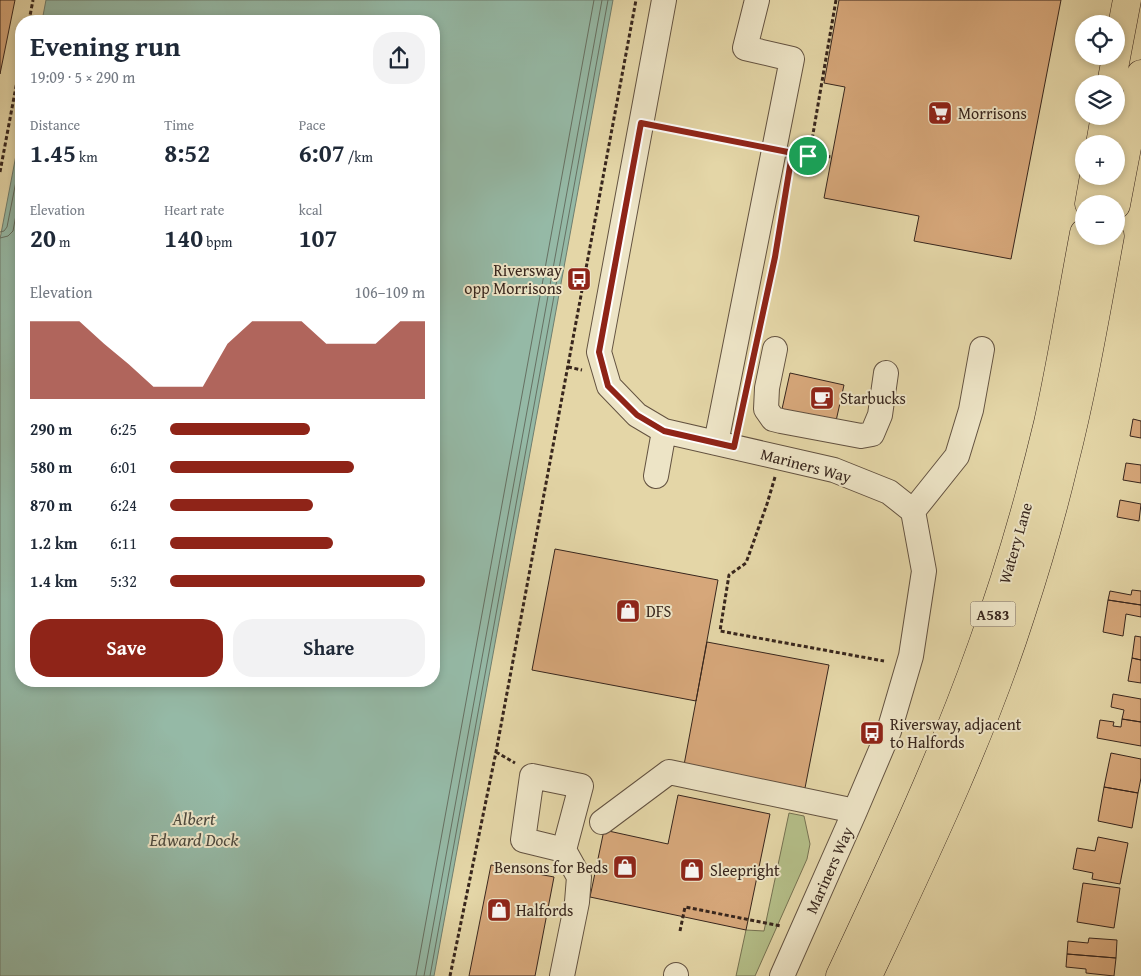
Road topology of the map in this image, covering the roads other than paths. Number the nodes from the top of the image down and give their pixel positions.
1 (664, 0) edge
2 (757, 0) edge
3 (1127, 0) edge
4 (1141, 74) edge
5 (1113, 75) edge
6 (1118, 195) edge
7 (1082, 245) edge
8 (1108, 245) edge
9 (775, 349) dead end
10 (982, 349) dead end
11 (886, 373) dead end
12 (664, 431) junction
13 (716, 443) junction
14 (656, 476) dead end
15 (913, 511) junction
16 (856, 811) junction
17 (602, 822) dead end
18 (564, 850) dead end
19 (562, 976) edge
20 (782, 976) edge
21 (840, 976) edge
22 (868, 976) edge

1 - 12 street, Mariners Way
2 - 13 street
3 - 5 highway
4 - 6 highway
7 - 21 highway, Watery Lane / A583
8 - 22 highway, Watery Lane / A583
9 - 11 street
10 - 15 street
12 - 13 street, Mariners Way
12 - 14 street
13 - 15 street, Mariners Way
15 - 16 street, Mariners Way
16 - 17 street
16 - 20 street, Mariners Way
18 - 19 street

